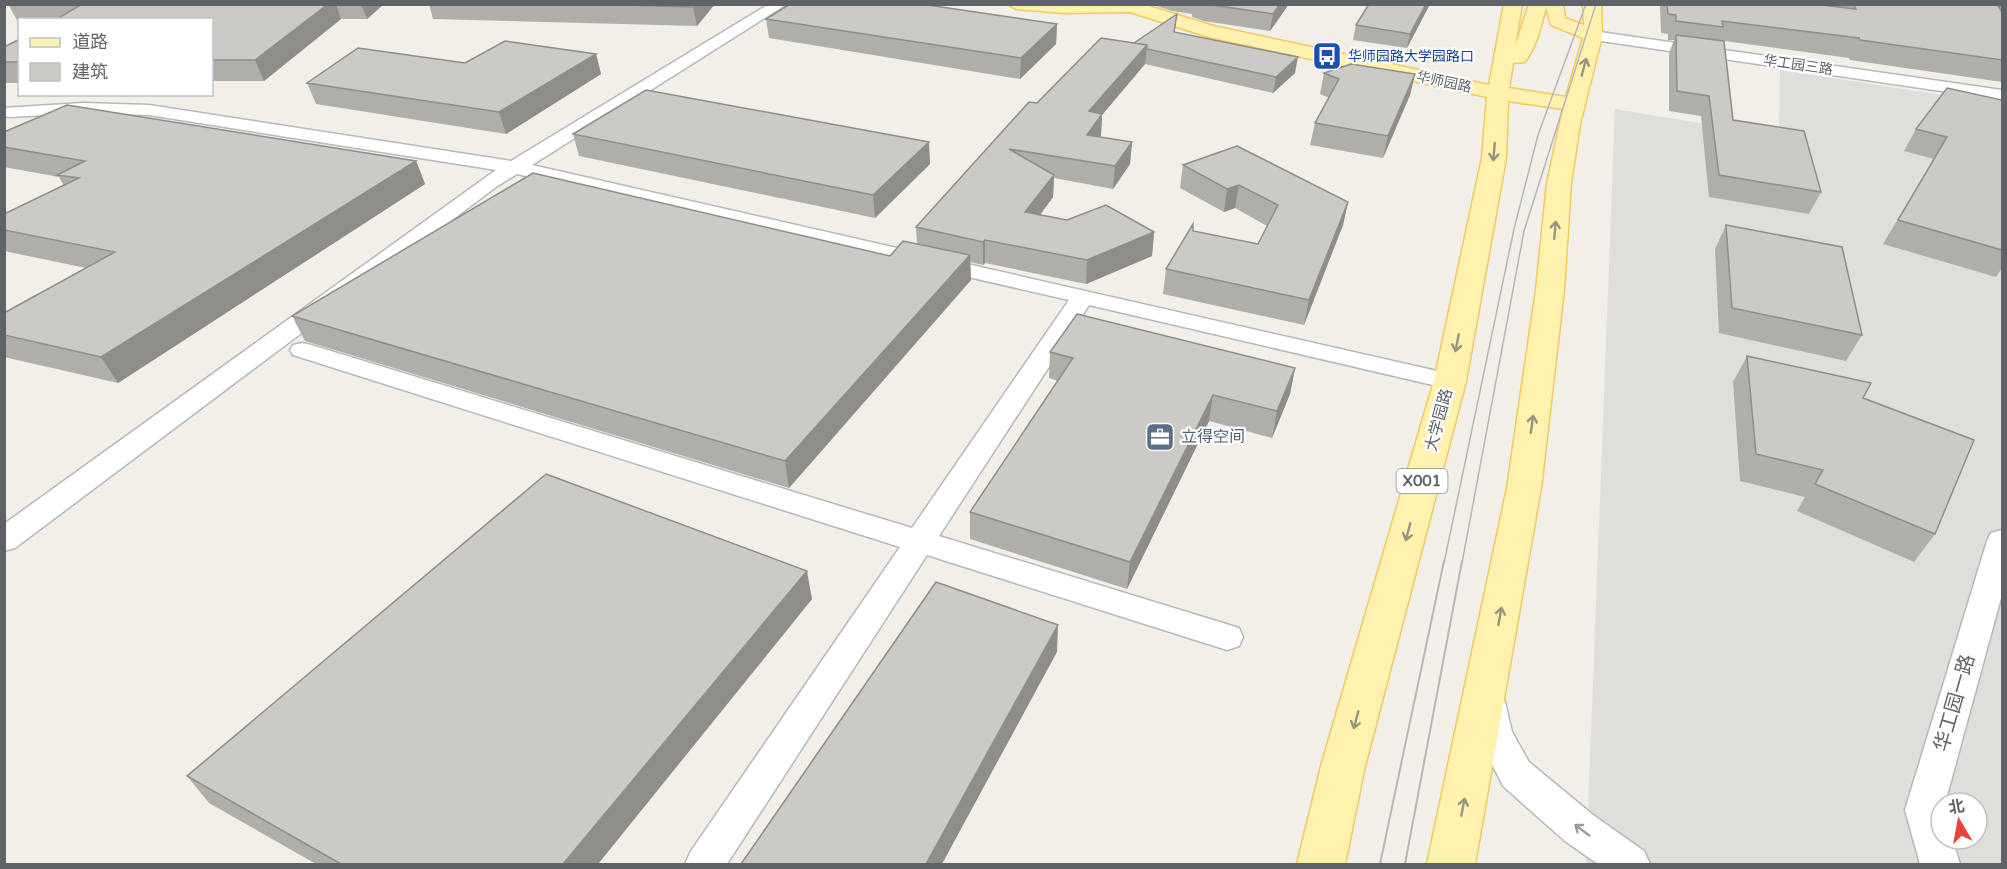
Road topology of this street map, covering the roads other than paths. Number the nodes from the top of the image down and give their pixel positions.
1 (780, 4) edge
2 (1016, 4) edge
3 (1513, 4) edge
4 (1538, 4) edge
5 (1554, 4) edge
6 (1592, 4) edge
7 (1593, 36) junction
8 (1498, 93) junction
9 (2002, 95) edge
10 (1574, 104) junction
11 (10, 112) dead end
12 (513, 167) junction
13 (1083, 296) junction
14 (302, 350) dead end
15 (1450, 381) junction
16 (4, 540) edge
17 (2002, 541) edge
18 (921, 542) junction
19 (1227, 637) dead end
20 (1486, 693) junction
21 (705, 864) edge
22 (1321, 864) edge
23 (1451, 864) edge
24 (1630, 864) edge
25 (1940, 864) edge

1 - 12 street
2 - 8 main road, 华师园路
3 - 8 main road, 大学园路 / X001
4 - 8 main road
5 - 7 main road
6 - 7 main road
7 - 9 street, 华工园三路
10 -> 7 main road
8 - 10 main road, 华师园路
8 -> 15 main road, 大学园路 / X001
20 -> 10 main road
11 - 12 street
12 - 13 street
12 - 16 street
13 - 15 street
13 - 18 street
14 - 18 street
15 -> 22 main road, 大学园路 / X001
17 - 25 street, 华工园一路
18 - 19 street
18 - 21 street
23 -> 20 main road
24 -> 20 street

